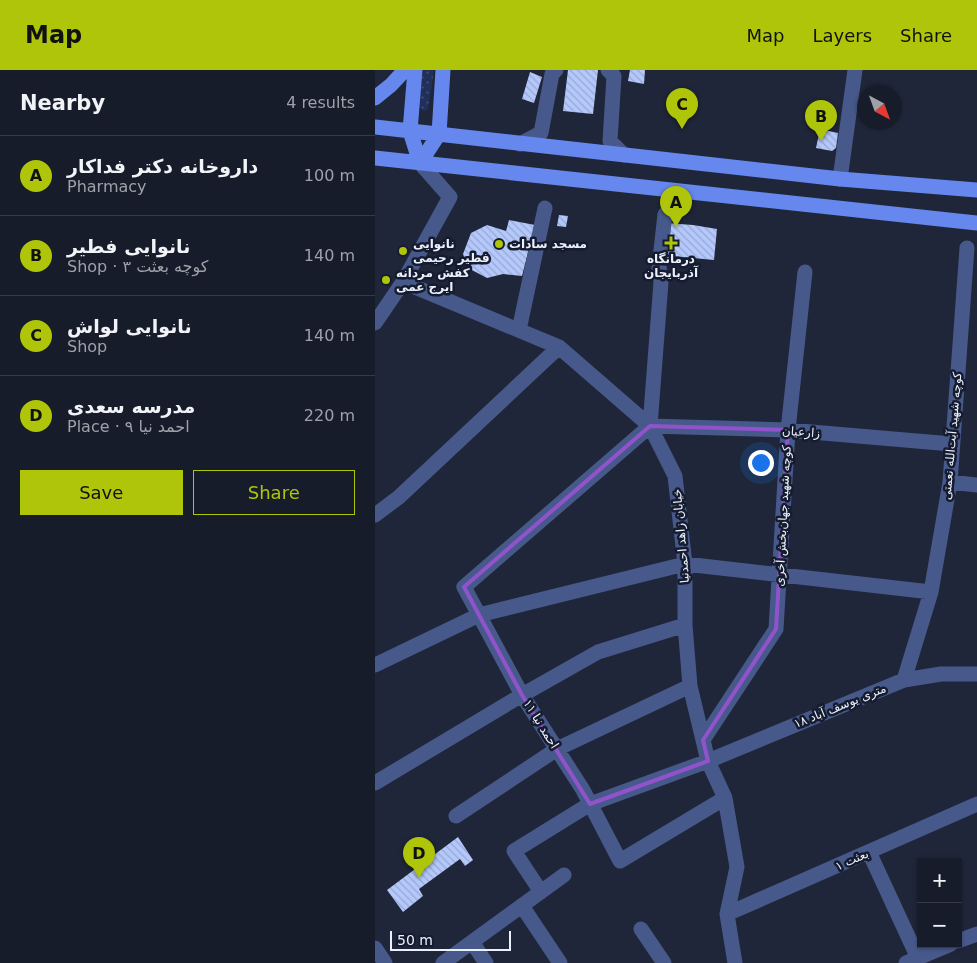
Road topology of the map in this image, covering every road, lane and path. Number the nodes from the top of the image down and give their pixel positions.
1 (405, 70) edge
2 (415, 70) edge
3 (443, 70) edge
4 (556, 70) edge
5 (608, 70) edge
6 (855, 70) edge
7 (375, 98) edge
8 (375, 127) edge
9 (410, 131) junction
10 (439, 134) junction
11 (520, 144) junction
12 (624, 155) junction
13 (375, 158) edge
14 (420, 163) junction
15 (840, 179) junction
16 (977, 190) edge
17 (545, 208) dead end
18 (665, 214) dead end
19 (977, 223) edge
20 (967, 248) dead end
21 (805, 272) dead end
22 (403, 282) junction
23 (375, 323) edge
24 (519, 330) junction
25 (559, 347) junction
26 (650, 426) junction
27 (788, 430) junction
28 (952, 444) junction
29 (950, 482) junction
30 (977, 485) edge
31 (375, 515) edge
32 (685, 564) junction
33 (780, 575) junction
34 (931, 592) junction
35 (479, 615) junction
36 (685, 625) junction
37 (375, 665) edge
38 (977, 674) edge
39 (904, 680) junction
40 (690, 686) junction
41 (523, 695) junction
42 (703, 740) junction
43 (557, 750) junction
44 (708, 761) junction
45 (375, 783) edge
46 (725, 798) junction
47 (590, 804) junction
48 (977, 804) edge
49 (456, 816) dead end
50 (869, 852) junction
51 (564, 875) dead end
52 (541, 892) junction
53 (522, 906) junction
54 (727, 914) junction
55 (641, 930) dead end
56 (977, 934) edge
57 (962, 940) edge
58 (472, 942) junction
59 (375, 948) edge
60 (941, 948) edge
61 (912, 960) edge
62 (385, 963) edge
63 (443, 963) edge
64 (486, 963) edge
65 (560, 963) edge
66 (664, 963) edge
67 (735, 963) edge

1 - 7 main road
2 - 9 main road
3 - 10 main road
4 - 11 street
5 - 12 street
6 - 15 street
8 - 9 main road
9 - 10 main road
9 - 14 main road
10 - 11 main road
10 - 14 main road
11 - 12 main road
12 - 15 main road
13 - 14 main road
14 - 19 main road
14 - 22 street
15 - 16 main road
17 - 24 street
18 - 26 street
20 - 28 street, کوچه شهید آیت‌الله نعمتی
21 - 27 street, کوچه شهید جهان‌بخش آخری
22 - 23 street
22 - 24 street, خیابان زاهد احمدنیا
24 - 25 street, خیابان زاهد احمدنیا
25 - 26 street, خیابان زاهد احمدنیا
25 - 31 street
26 - 27 street, زارعیان
26 - 32 street, خیابان زاهد احمدنیا
26 - 35 street, احمد نیا ۱۱
27 - 28 street, زارعیان
27 - 33 street, کوچه شهید جهان‌بخش آخری
28 - 29 street, کوچه شهید آیت‌الله نعمتی
29 - 30 street
29 - 34 street, کوچه شهید آیت‌الله نعمتی
32 - 33 street
32 - 35 street
32 - 36 street, خیابان زاهد احمدنیا
33 - 34 street
33 - 42 street, کوچه شهید جهان‌بخش آخری
34 - 39 street, کوچه شهید آیت‌الله نعمتی
35 - 37 street
35 - 41 street, احمد نیا ۱۱
36 - 40 street, خیابان زاهد احمدنیا
36 - 41 street
38 - 39 street, ۱۸ متری یوسف آباد
39 - 44 street, ۱۸ متری یوسف آباد
40 - 42 street, خیابان زاهد احمدنیا
40 - 43 street
41 - 43 street, احمد نیا ۱۱
41 - 45 street
42 - 44 street, خیابان زاهد احمدنیا
43 - 47 street, احمد نیا ۱۱
43 - 49 street
44 - 46 street, خیابان زاهد احمدنیا
44 - 47 street, ۱۸ متری یوسف آباد
46 - 47 street, احمد نیا ۱۱
46 - 54 street, خیابان زاهد احمدنیا
47 - 52 street, ۱۸ متری یوسف آباد
48 - 50 street, بعثت ۱
50 - 54 street, بعثت ۱
50 - 61 street
51 - 52 street
52 - 53 street
53 - 58 street
53 - 65 street
54 - 67 street, خیابان زاهد احمدنیا
55 - 66 street
56 - 57 street
58 - 63 street
58 - 64 street
59 - 62 street
60 - 61 street

